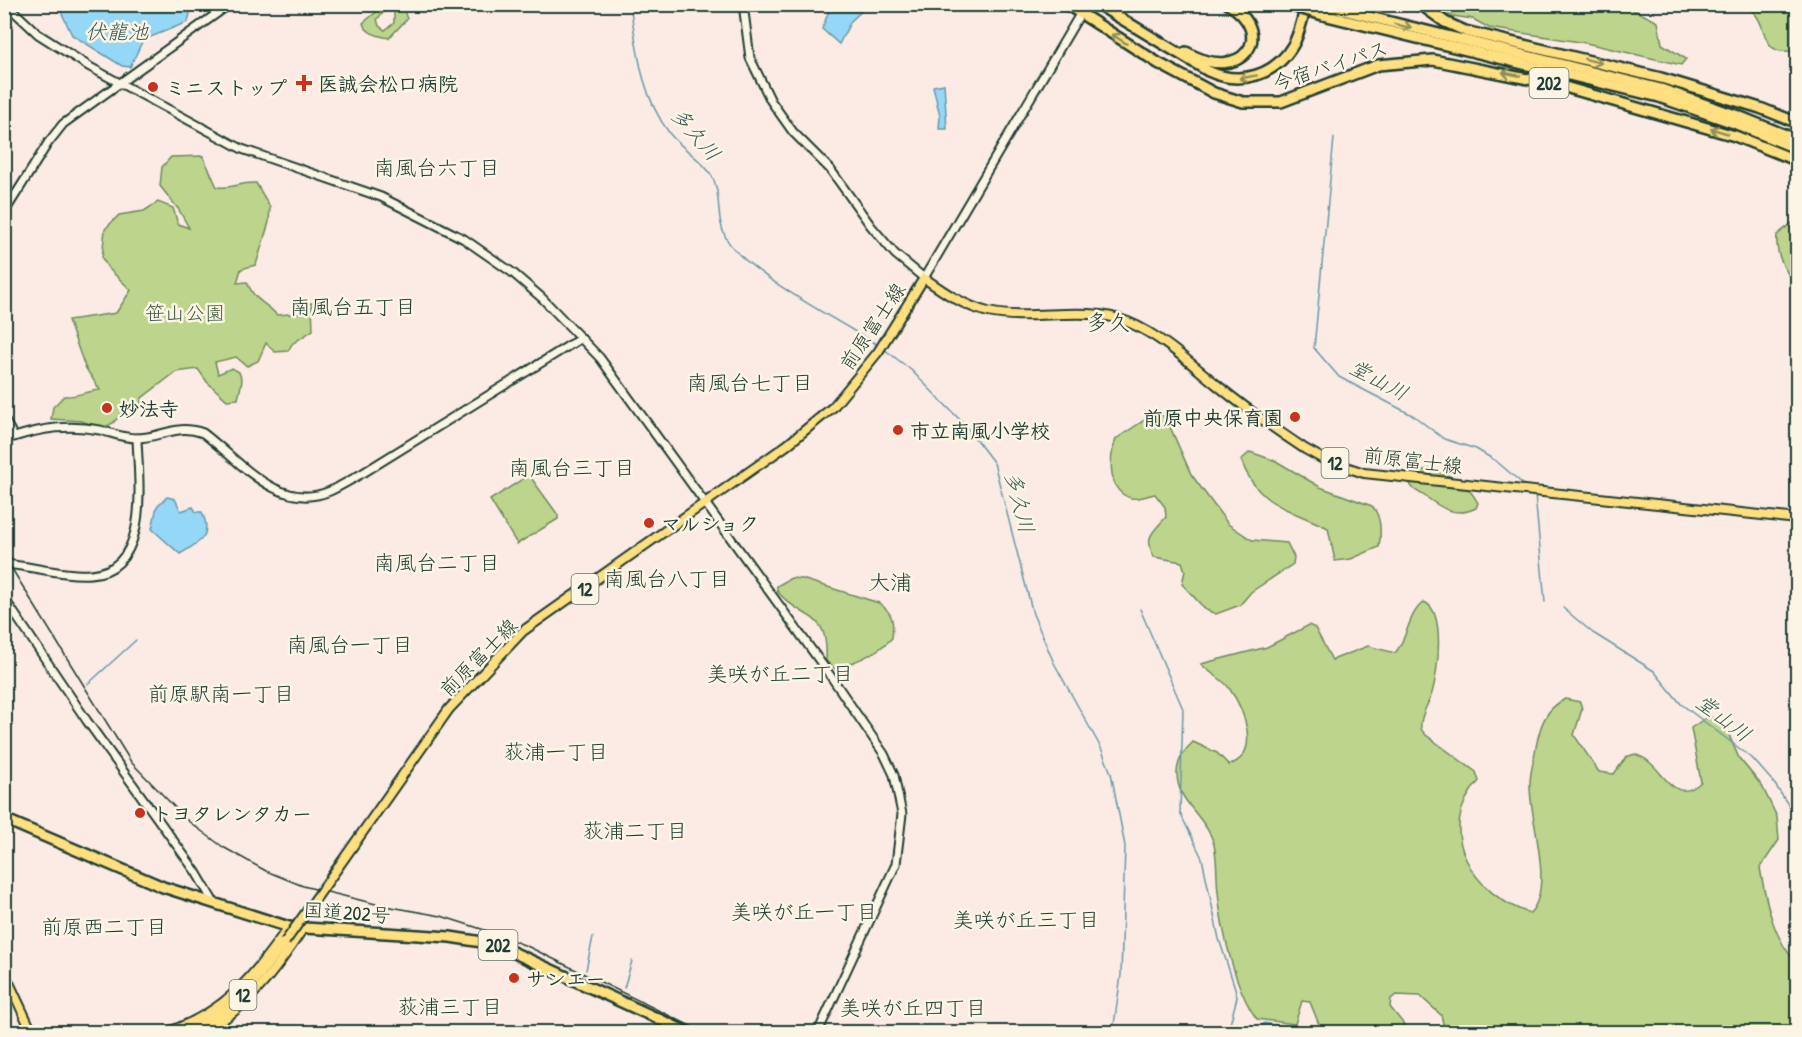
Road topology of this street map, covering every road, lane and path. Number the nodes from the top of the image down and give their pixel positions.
1 (6, 4) edge
2 (230, 4) edge
3 (743, 4) edge
4 (1065, 4) edge
5 (1086, 4) edge
6 (1097, 4) edge
7 (1107, 4) edge
8 (1228, 4) edge
9 (1307, 4) edge
10 (1420, 4) edge
11 (1292, 6) edge
12 (1322, 9) edge
13 (1080, 14) junction
14 (120, 83) junction
15 (1736, 119) junction
16 (1797, 123) edge
17 (1797, 140) edge
18 (1797, 149) edge
19 (1797, 161) edge
20 (4, 213) edge
21 (924, 278) junction
22 (581, 338) junction
23 (4, 419) edge
24 (137, 438) junction
25 (707, 503) junction
26 (1797, 519) edge
27 (4, 564) edge
28 (4, 598) edge
29 (4, 819) edge
30 (213, 902) junction
31 (290, 927) junction
32 (303, 928) junction
33 (4, 972) edge
34 (32, 1032) edge
35 (168, 1032) edge
36 (186, 1032) edge
37 (203, 1032) edge
38 (687, 1032) edge
39 (818, 1032) edge

1 - 14 street
2 - 14 street
3 - 21 street
4 - 13 highway, 今宿バイパス / 202
5 - 13 street
9 -> 6 highway
7 - 8 highway
10 -> 16 highway, 202
11 - 12 highway, bridge
12 - 15 highway
19 -> 13 highway, 今宿バイパス / 202
13 - 21 street
14 - 20 street
14 - 22 street
15 - 17 highway
15 - 18 highway
21 - 25 main road, 前原富士線 / 12
21 - 26 main road, 前原富士線 / 12
22 - 24 street
22 - 25 street
23 - 24 street
24 - 27 street
25 - 36 main road, 前原富士線 / 12, bridge
25 - 39 street
28 - 30 street
29 - 30 highway, 国道202号 / 202
30 - 31 highway, 国道202号 / 202
31 - 32 highway, 国道202号 / 202
31 - 35 main road
32 - 37 main road
32 - 38 highway, 国道202号 / 202
33 - 34 main road

